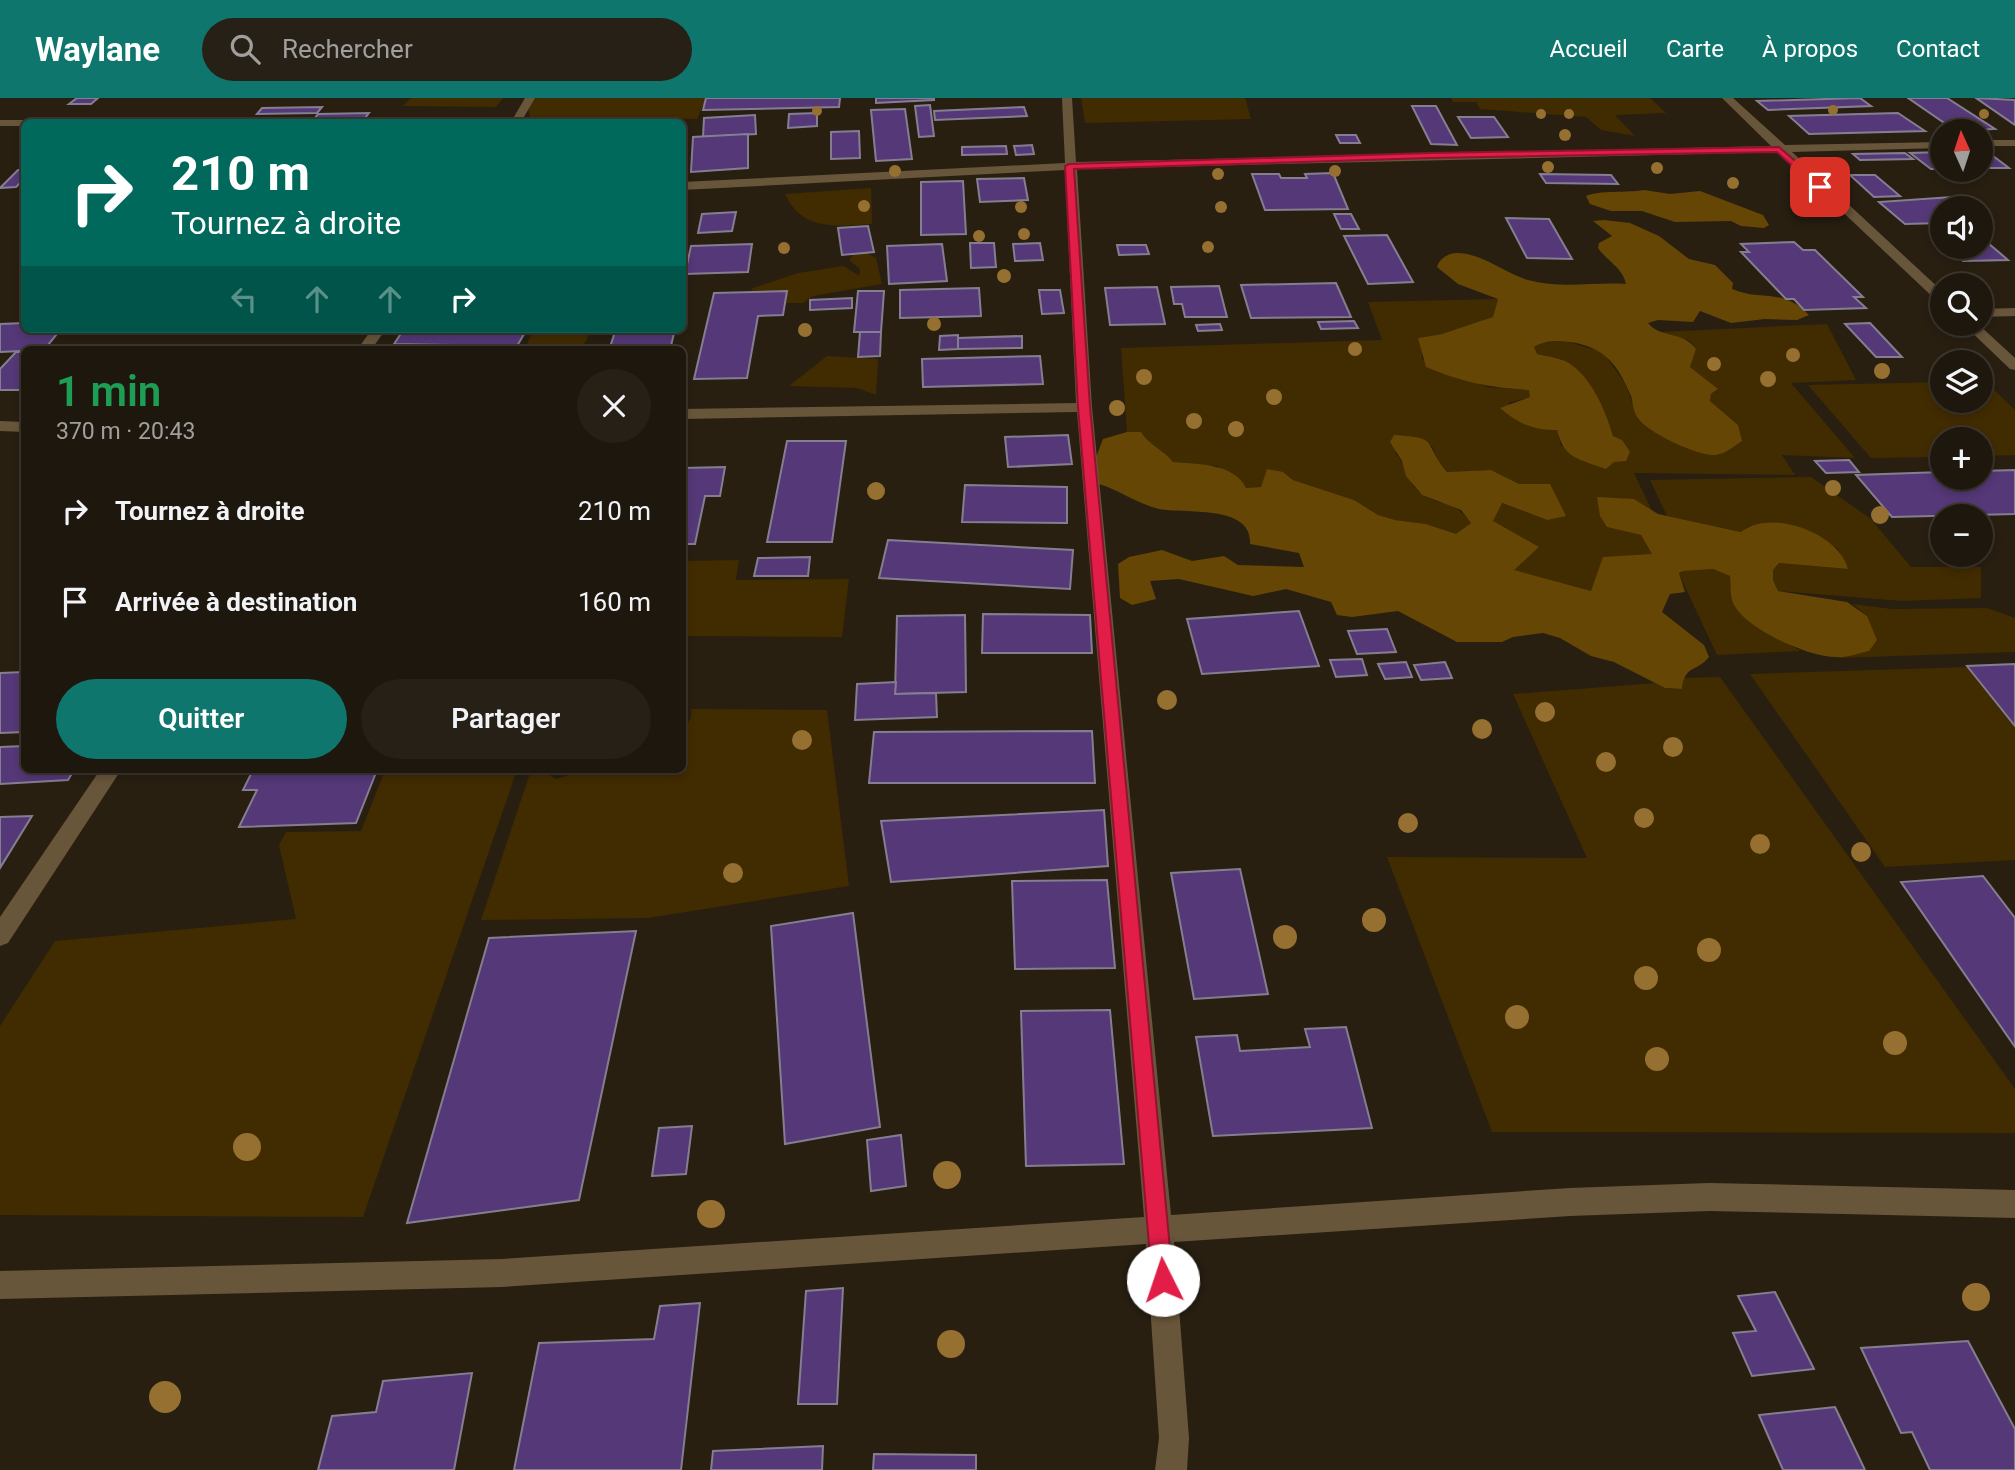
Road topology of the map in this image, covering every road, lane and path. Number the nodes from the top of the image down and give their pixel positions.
1 (530, 98) edge
2 (1067, 98) edge
3 (1727, 98) edge
4 (518, 119) edge
5 (0, 123) edge
6 (21, 123) edge
7 (2015, 142) edge
8 (1993, 143) edge
9 (1930, 145) edge
10 (1779, 149) junction
11 (1069, 166) junction
12 (686, 186) edge
13 (1930, 287) edge
14 (2015, 312) edge
15 (1993, 313) edge
16 (1983, 336) edge
17 (2015, 366) edge
18 (1084, 407) junction
19 (686, 414) edge
20 (0, 426) edge
21 (21, 427) edge
22 (109, 773) edge
23 (0, 936) edge
24 (2015, 1205) edge
25 (1159, 1228) junction
26 (0, 1285) edge
27 (1171, 1470) edge

1 - 4 street
2 - 11 street
3 - 10 street
5 - 6 street
7 - 8 street
9 - 10 street
10 - 11 street
10 - 13 street
11 - 12 street
11 - 18 street
14 - 15 street
16 - 17 street
18 - 19 street
18 - 25 street
20 - 21 street
22 - 23 street
24 - 25 street
25 - 26 street
25 - 27 street

